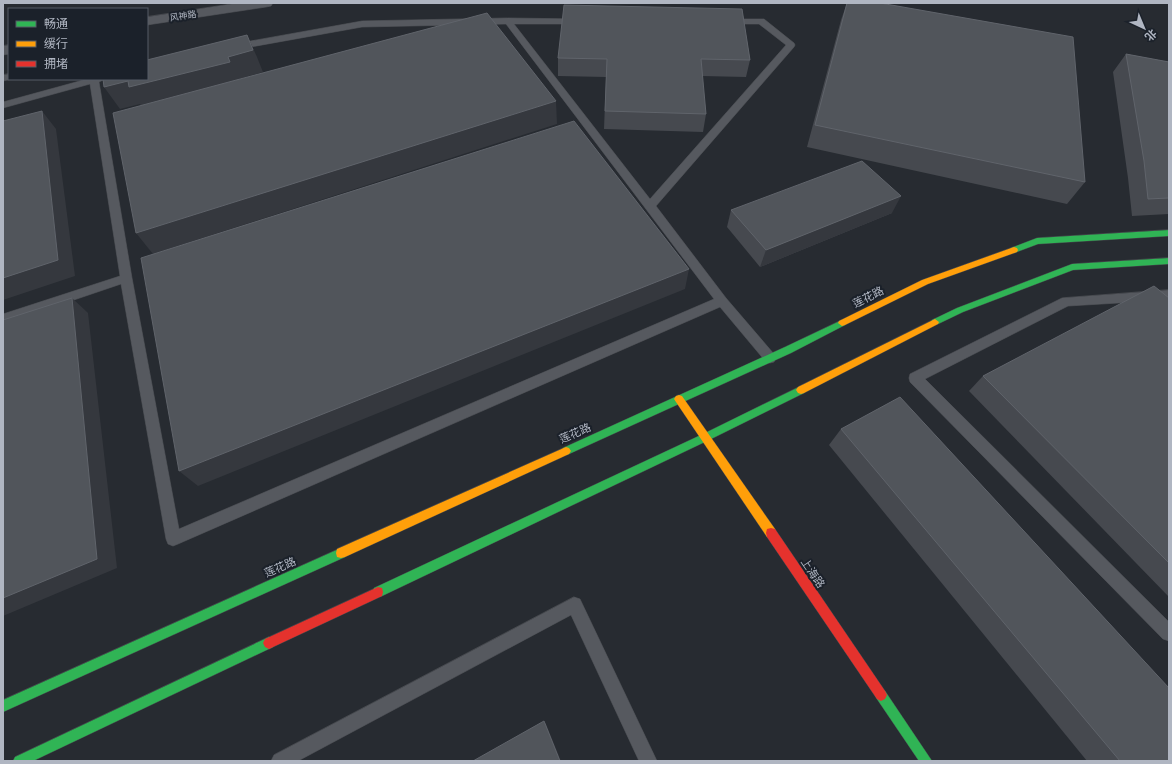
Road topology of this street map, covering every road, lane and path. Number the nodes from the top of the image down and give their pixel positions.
1 (266, 3) edge
2 (148, 21) edge
3 (508, 21) junction
4 (587, 21) edge
5 (713, 21) edge
6 (223, 49) edge
7 (97, 80) edge
8 (3, 104) edge
9 (650, 206) junction
10 (1169, 232) edge
11 (1169, 261) edge
12 (126, 278) junction
13 (1163, 294) edge
14 (722, 301) junction
15 (1169, 304) edge
16 (3, 319) edge
17 (770, 358) junction
18 (679, 399) junction
19 (706, 437) junction
20 (1169, 633) edge
21 (3, 706) edge
22 (19, 761) edge
23 (280, 761) edge
24 (648, 761) edge
25 (926, 761) edge

1 - 2 street, 风神路
3 - 4 lane
3 - 6 lane
3 - 9 lane
5 - 9 lane
7 - 8 lane
7 - 12 lane
9 - 14 lane
10 - 17 street, 莲花路
11 - 19 street
12 - 14 lane
12 - 16 lane
13 - 15 lane
13 - 20 lane
14 - 17 lane
17 - 18 street, 莲花路
18 - 19 street, 上海路
18 - 21 street, 莲花路
19 - 22 street
19 - 25 street, 上海路
23 - 24 lane

